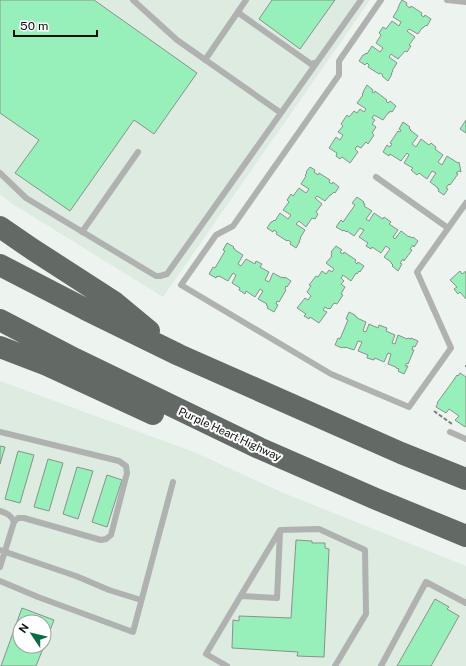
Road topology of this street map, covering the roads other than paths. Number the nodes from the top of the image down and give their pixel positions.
1 (133, 0) edge
2 (246, 0) edge
3 (361, 0) edge
4 (381, 0) edge
5 (447, 0) edge
6 (466, 2) edge
7 (239, 10) junction
8 (205, 60) junction
9 (316, 62) junction
10 (281, 113) junction
11 (138, 152) dead end
12 (0, 173) edge
13 (376, 176) dead end
14 (466, 203) edge
15 (0, 227) edge
16 (448, 228) junction
17 (82, 232) junction
18 (0, 265) edge
19 (0, 320) edge
20 (0, 346) edge
21 (179, 355) junction
22 (0, 432) edge
23 (450, 432) dead end
24 (466, 439) edge
25 (466, 479) edge
26 (173, 482) dead end
27 (0, 511) edge
28 (14, 522) junction
29 (280, 530) junction
30 (463, 535) edge
31 (2, 551) edge
32 (0, 567) edge
33 (0, 581) edge
34 (241, 596) junction
35 (141, 600) junction
36 (466, 603) edge
37 (227, 666) edge
38 (335, 666) edge
39 (381, 666) edge

1 - 8 lane
2 - 7 lane
3 - 9 lane
4 - 16 lane
5 - 6 lane
7 - 8 lane
7 - 9 lane
8 - 10 lane
9 - 10 lane
10 - 17 lane
11 - 17 lane
12 - 17 lane
13 - 16 lane
14 - 16 lane
15 - 21 highway
18 - 21 highway
19 - 30 highway, Purple Heart Highway
20 - 30 highway
21 - 25 highway
22 - 28 lane
23 - 24 lane
26 - 35 lane
27 - 28 lane
28 - 31 lane
29 - 34 lane
29 - 34 lane
29 - 38 lane
31 - 32 lane
31 - 35 lane
33 - 35 lane
34 - 37 lane
36 - 39 lane

